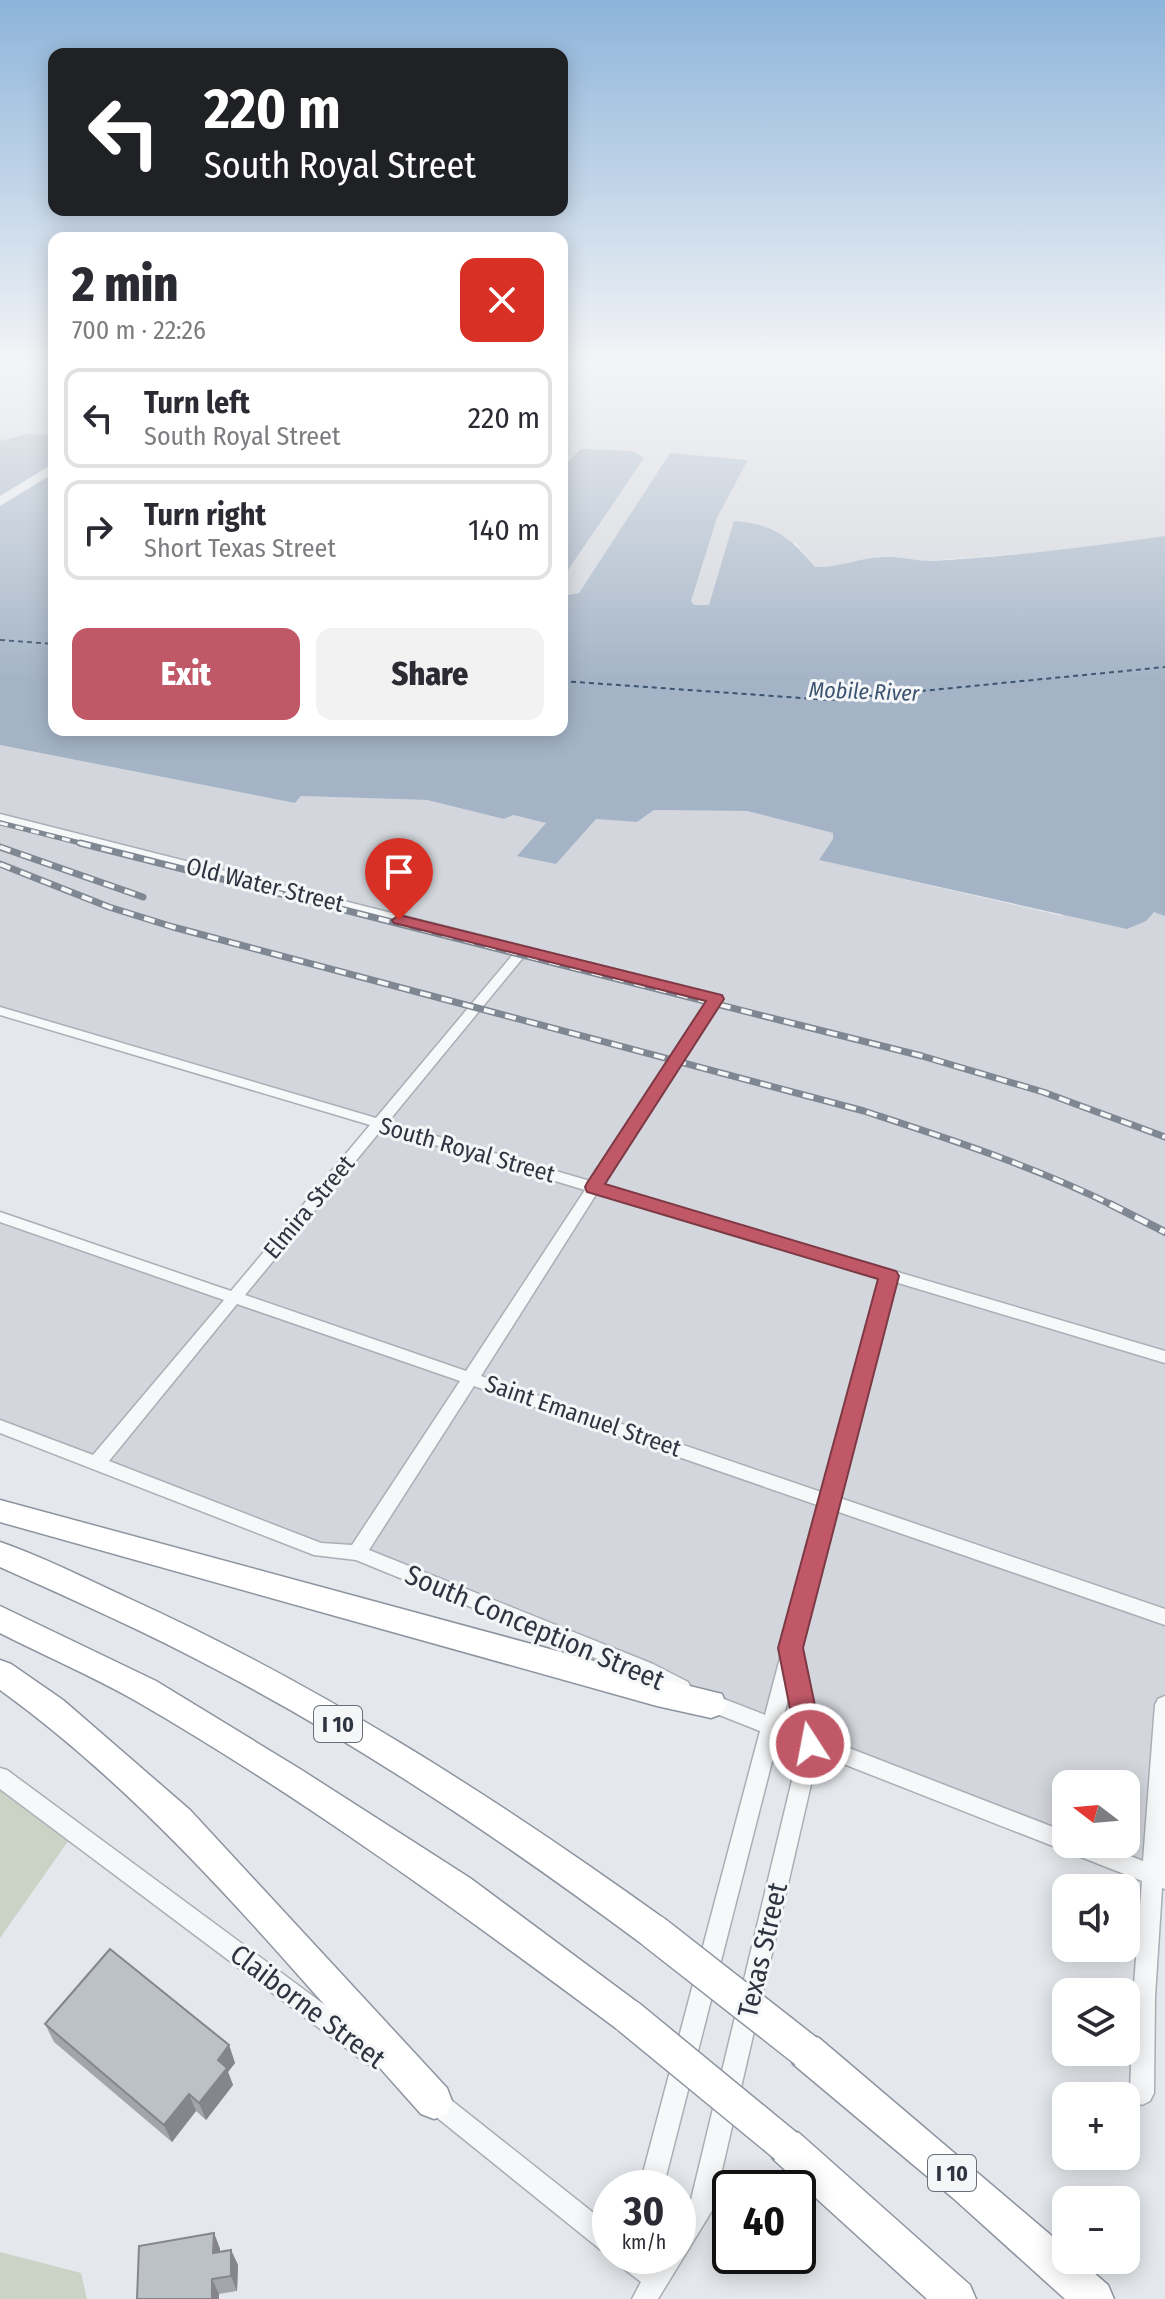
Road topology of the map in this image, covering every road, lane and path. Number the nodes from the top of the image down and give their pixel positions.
1 (0, 817) edge
2 (522, 951) junction
3 (0, 1011) edge
4 (378, 1124) junction
5 (594, 1187) junction
6 (0, 1217) edge
7 (889, 1276) junction
8 (235, 1296) junction
9 (1165, 1357) edge
10 (471, 1378) junction
11 (0, 1426) edge
12 (96, 1464) junction
13 (830, 1502) junction
14 (0, 1511) edge
15 (357, 1553) junction
16 (0, 1554) edge
17 (1165, 1617) edge
18 (0, 1619) edge
19 (791, 1648) junction
20 (0, 1673) edge
21 (711, 1704) junction
22 (1165, 1705) edge
23 (771, 1728) junction
24 (810, 1744) junction
25 (0, 1777) edge
26 (1052, 1837) edge
27 (1109, 1858) edge
28 (1160, 1877) edge
29 (1142, 2093) dead end
30 (434, 2101) junction
31 (656, 2170) edge
32 (696, 2217) edge
33 (592, 2227) edge
34 (956, 2299) edge
35 (1094, 2299) edge

1 - 2 street, Old Water Street
2 - 4 street, Elmira Street
2 - 5 street, Old Water Street
3 - 4 street, South Royal Street
4 - 5 street, South Royal Street
4 - 8 street, Elmira Street
5 - 7 street, South Royal Street
5 - 10 street
6 - 8 street, Saint Emanuel Street
7 - 9 street, South Royal Street
7 - 13 street, Texas Street
8 - 10 street, Saint Emanuel Street
8 - 12 street, Elmira Street
10 - 13 street, Saint Emanuel Street
10 - 15 street
11 - 12 street, South Conception Street
12 - 15 street, South Conception Street
13 - 17 street, Saint Emanuel Street
13 - 19 street, Texas Street
14 - 21 highway
15 - 21 street, South Conception Street
16 - 35 highway, I 10, bridge
18 - 34 highway, bridge
19 - 23 street, Texas Street
19 - 24 street, Texas Street
20 - 30 highway
21 - 23 street, South Conception Street
22 - 28 street
23 - 24 street, South Conception Street
23 - 31 street, Texas Street
24 - 26 street, South Conception Street
24 - 32 street, Texas Street
25 - 30 street, Claiborne Street
27 - 28 street
28 - 29 street
30 - 33 street, Claiborne Street

